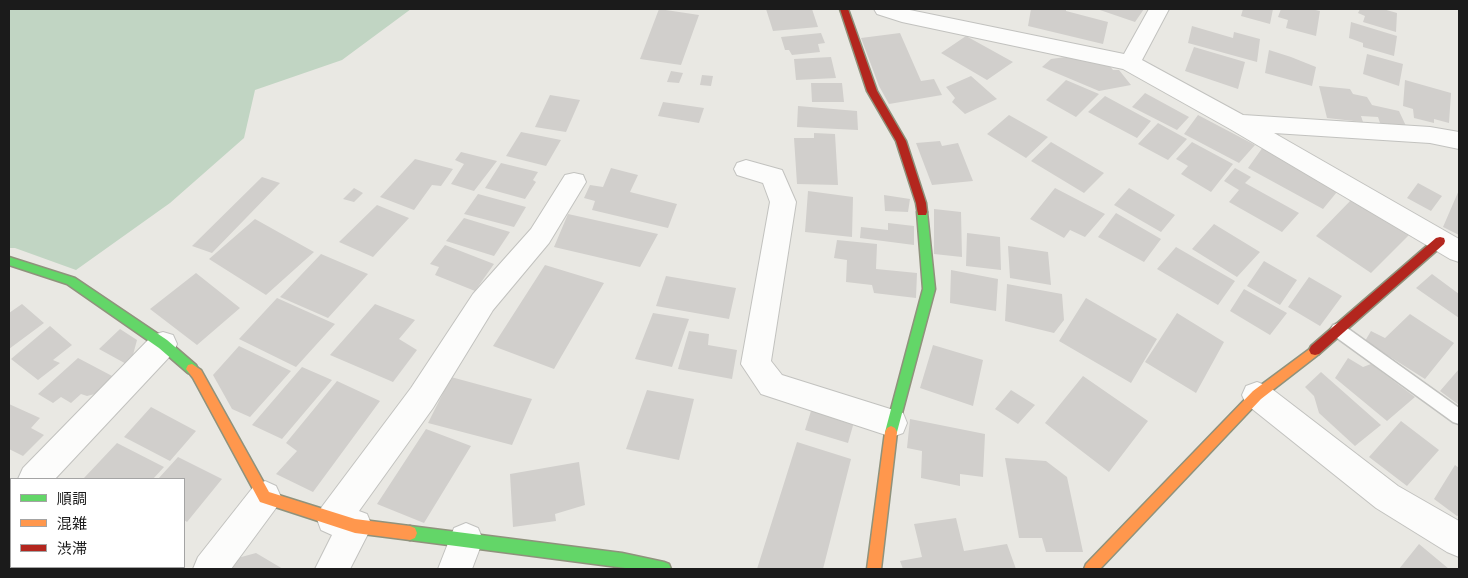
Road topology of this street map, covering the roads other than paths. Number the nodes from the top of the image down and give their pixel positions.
1 (844, 9) edge
2 (884, 9) edge
3 (1159, 9) edge
4 (1130, 63) junction
5 (1238, 123) junction
6 (1459, 140) edge
7 (746, 169) dead end
8 (574, 182) dead end
9 (1450, 246) edge
10 (9, 261) edge
11 (1338, 330) junction
12 (163, 344) junction
13 (1257, 395) junction
14 (1459, 417) edge
15 (892, 423) junction
16 (35, 478) edge
17 (265, 497) junction
18 (344, 522) junction
19 (1459, 540) edge
20 (461, 555) edge
21 (621, 565) edge
22 (210, 569) edge
23 (332, 569) edge
24 (664, 569) edge
25 (874, 569) edge
26 (1091, 569) edge

1 - 15 street
2 - 4 street
3 - 4 street
4 - 5 street
5 - 6 street
5 - 9 street
7 - 15 street
8 - 18 street
9 - 11 street
10 - 12 street
11 - 13 street
11 - 14 lane
12 - 16 street
12 - 17 street
13 - 19 street
13 - 26 street
15 - 25 street
17 - 18 street
17 - 22 street
18 - 20 street
18 - 23 street
20 - 21 street
21 - 24 street

